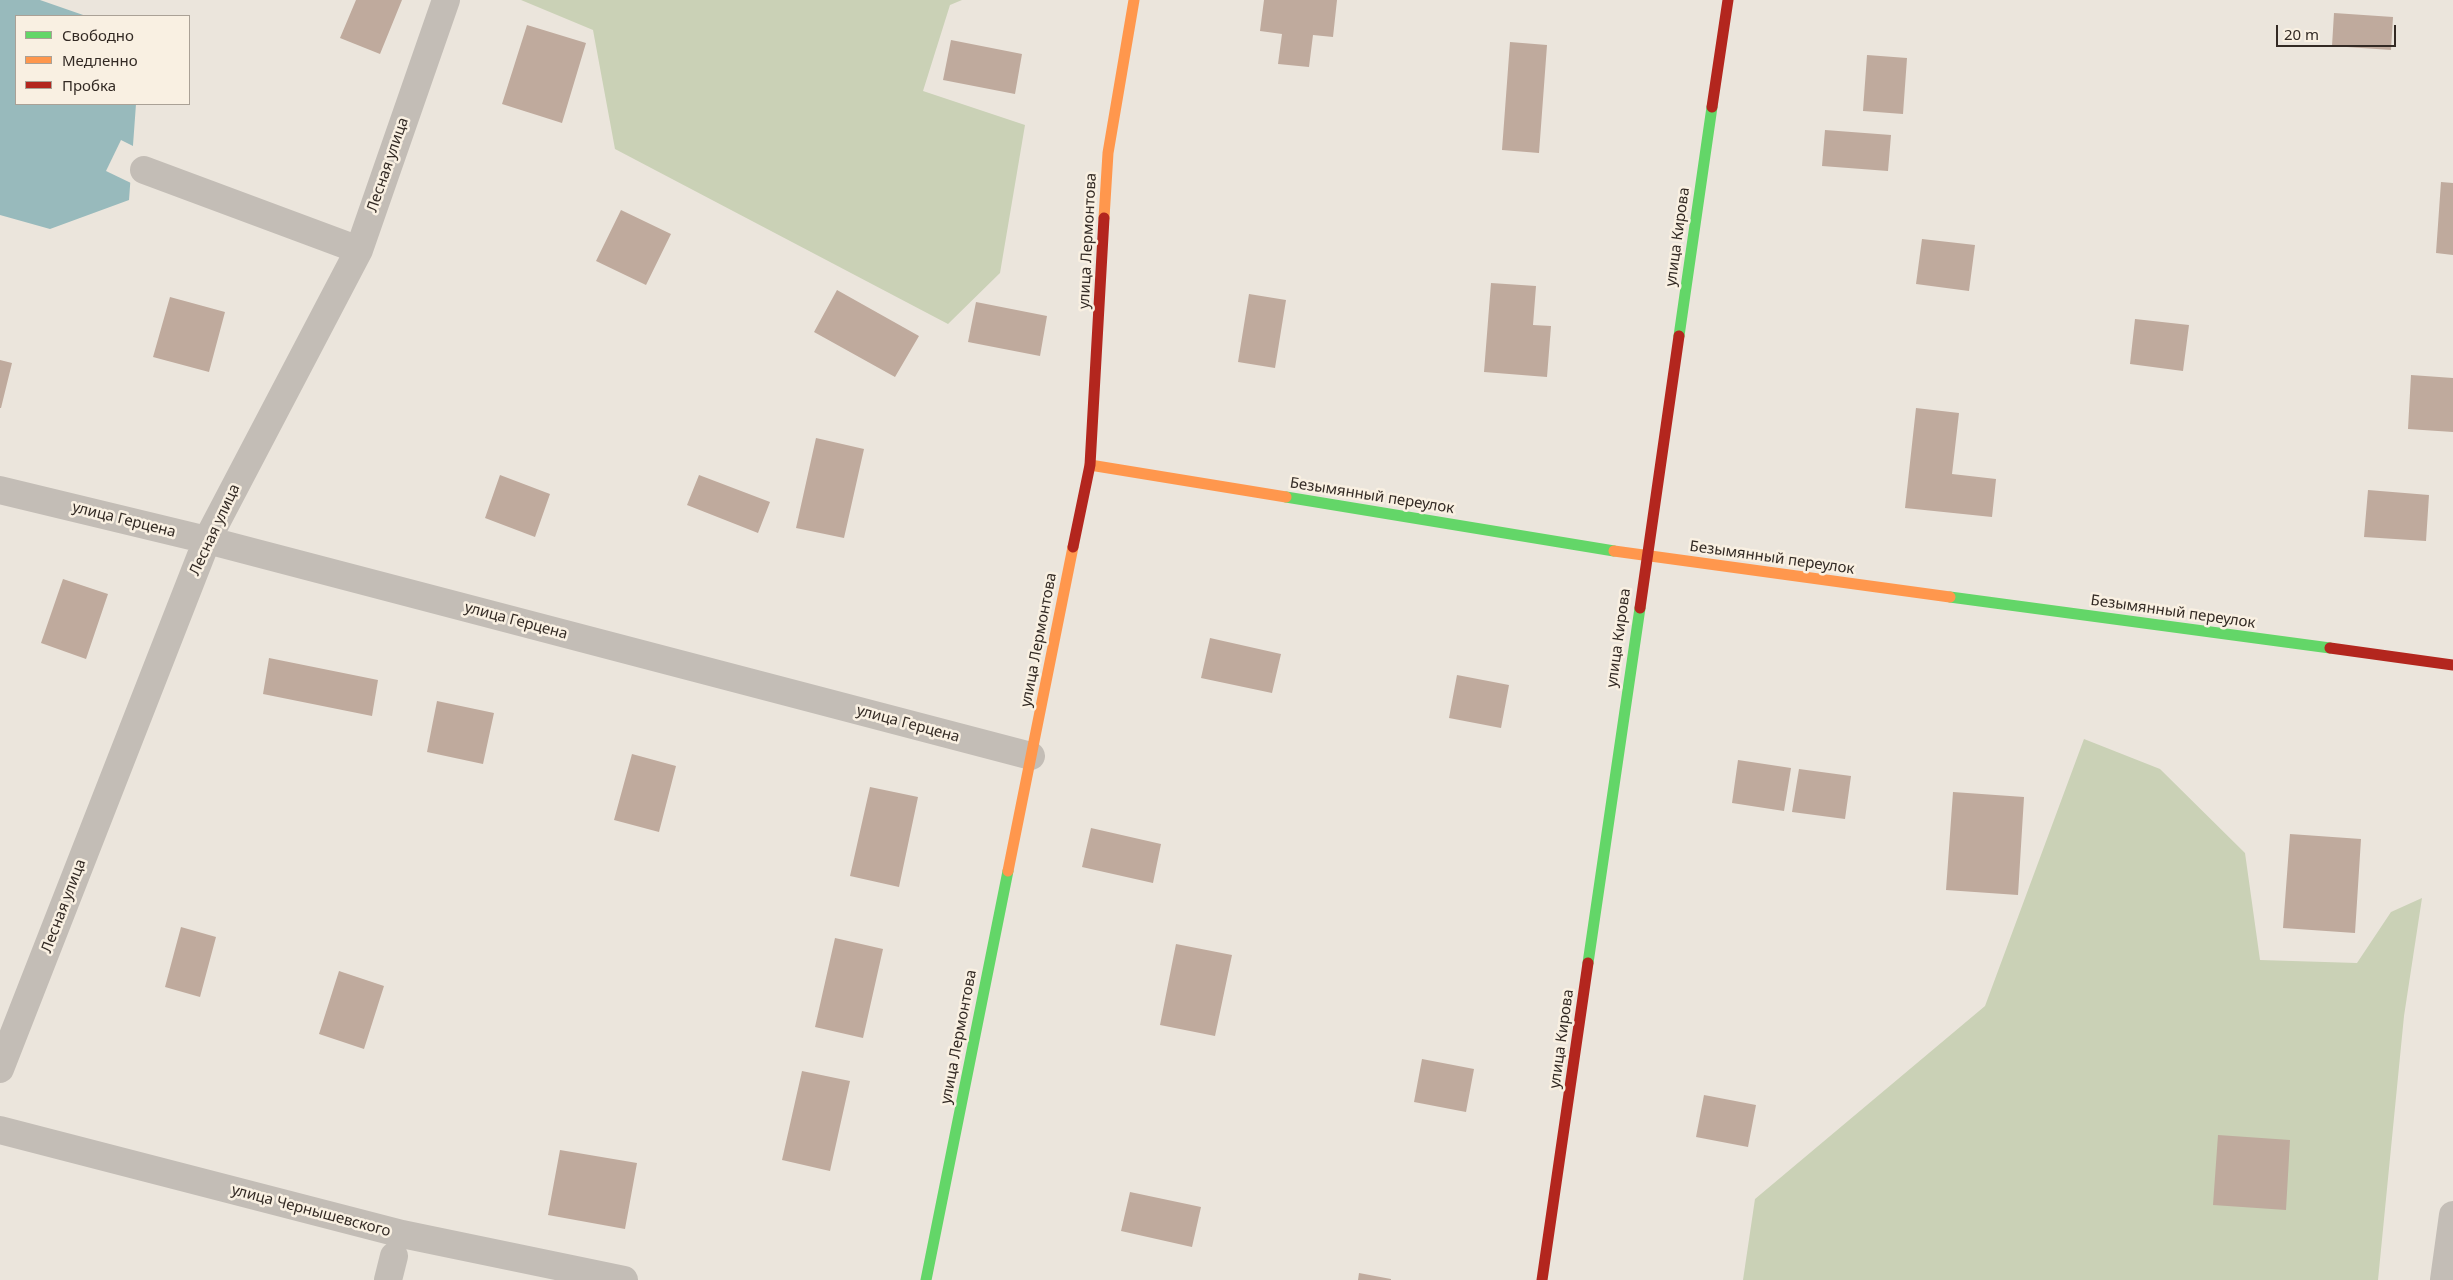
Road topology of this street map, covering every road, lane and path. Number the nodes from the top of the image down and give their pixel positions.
1 (446, 0) edge
2 (1134, 0) edge
3 (1728, 0) edge
4 (144, 170) dead end
5 (359, 250) junction
6 (1090, 464) junction
7 (0, 490) edge
8 (207, 540) junction
9 (1646, 556) junction
10 (2453, 665) edge
11 (1031, 756) junction
12 (0, 1069) edge
13 (0, 1130) edge
14 (2453, 1215) edge
15 (624, 1280) edge
16 (926, 1280) edge
17 (1542, 1280) edge
18 (2444, 1280) edge

1 - 5 street, Лесная улица
2 - 6 street, улица Лермонтова
3 - 9 street, улица Кирова
4 - 5 street
5 - 8 street, Лесная улица
6 - 9 street, Безымянный переулок
6 - 11 street, улица Лермонтова
7 - 8 street, улица Герцена
8 - 11 street, улица Герцена
8 - 12 street, Лесная улица
9 - 10 street, Безымянный переулок
9 - 17 street, улица Кирова
11 - 16 street, улица Лермонтова
13 - 15 street, улица Чернышевского
14 - 18 street

